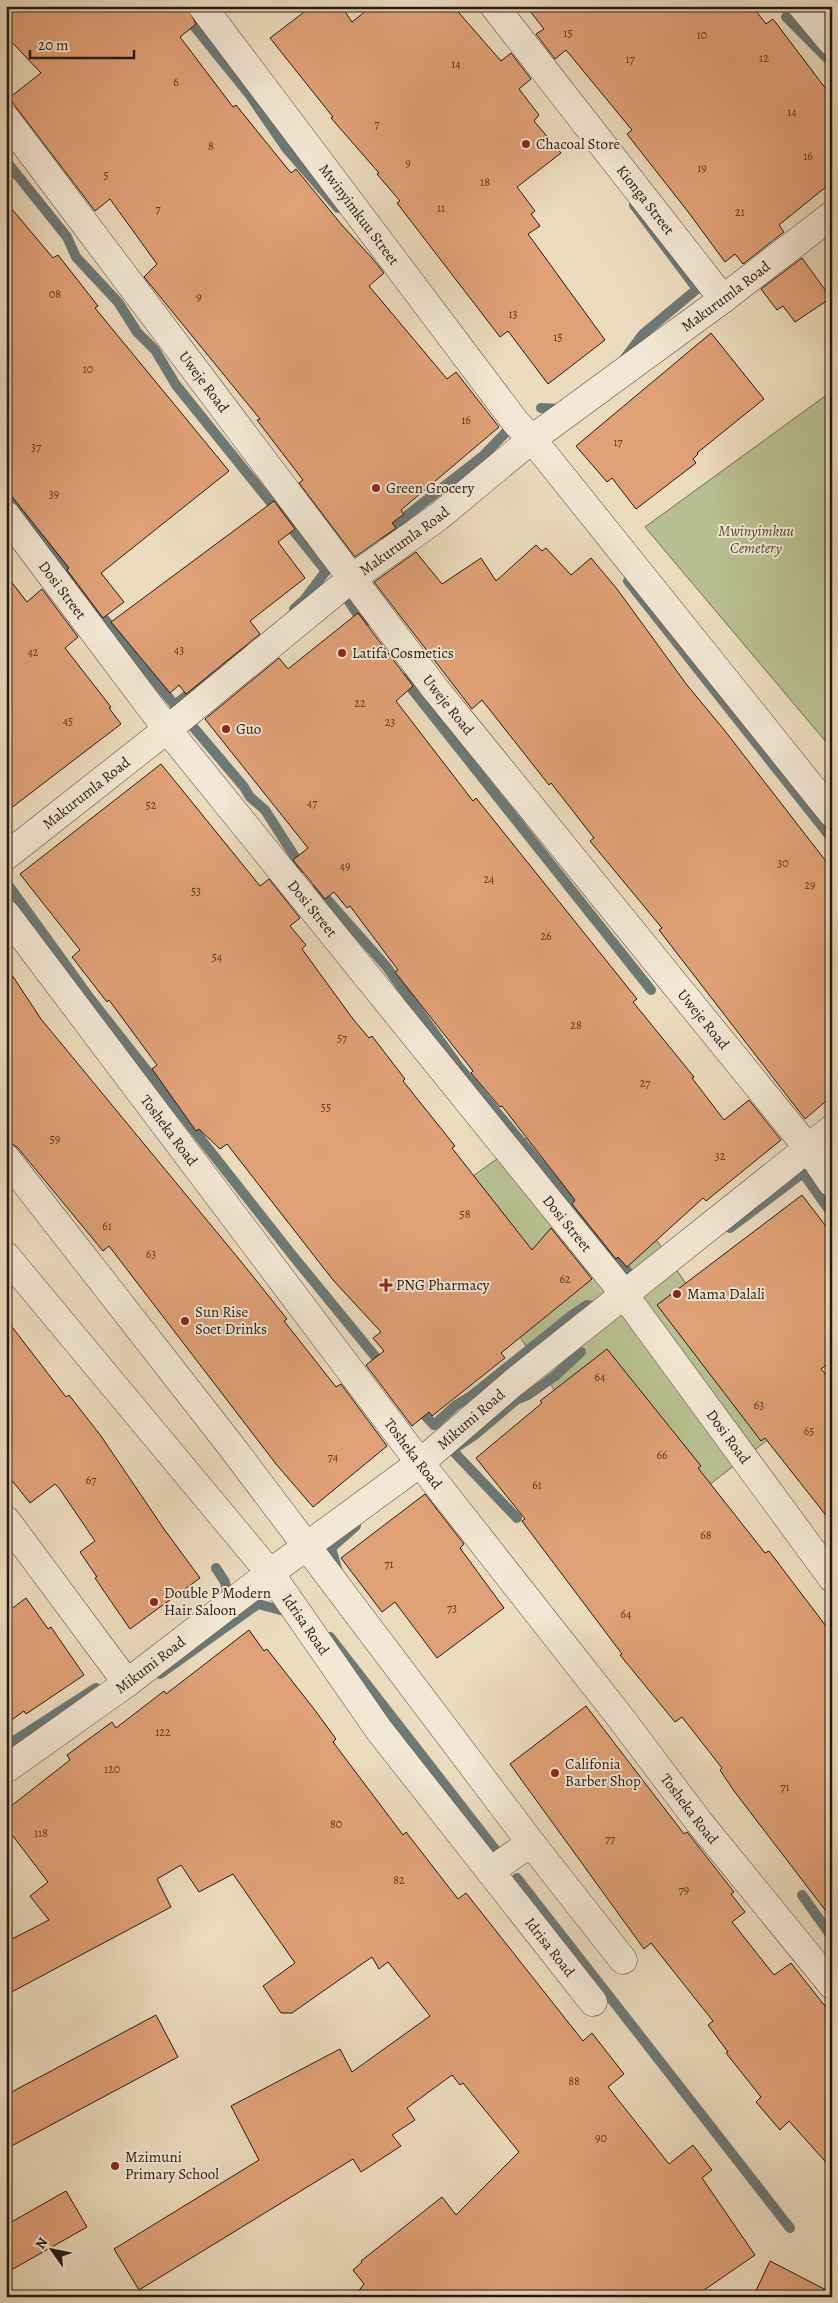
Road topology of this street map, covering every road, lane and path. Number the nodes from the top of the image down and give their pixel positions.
1 (202, 6) edge
2 (494, 6) edge
3 (802, 6) edge
4 (832, 42) edge
5 (6, 119) edge
6 (832, 215) edge
7 (723, 299) junction
8 (524, 431) junction
9 (6, 515) edge
10 (350, 579) junction
11 (167, 729) junction
12 (832, 813) edge
13 (6, 856) edge
14 (6, 914) edge
15 (832, 1129) edge
16 (808, 1148) junction
17 (6, 1158) edge
18 (832, 1183) edge
19 (6, 1256) edge
20 (625, 1296) junction
21 (420, 1463) junction
22 (6, 1520) edge
23 (306, 1548) junction
24 (270, 1573) junction
25 (832, 1578) edge
26 (128, 1683) junction
27 (6, 1769) edge
28 (531, 1843) junction
29 (490, 1871) junction
30 (622, 1960) dead end
31 (832, 1984) edge
32 (593, 2002) dead end

1 - 8 street, Mwinyimkuu Street
2 - 7 street, Kionga Street
3 - 4 street
5 - 10 street, Uweje Road
6 - 7 street, Makurumla Road
7 - 8 street, Makurumla Road
8 - 10 street, Makurumla Road
8 - 12 street, Mwinyimkuu Street
9 - 11 street, Dosi Street
10 - 11 street, Makurumla Road
10 - 16 street, Uweje Road
11 - 13 street, Makurumla Road
11 - 20 street, Dosi Street
14 - 21 street, Tosheka Road
15 - 16 street, Mikumi Road
16 - 18 street, Uweje Road
16 - 20 street, Mikumi Road
17 - 23 street
19 - 24 street, Idrisa Road
20 - 21 street, Mikumi Road
20 - 25 street, Dosi Road
21 - 23 street, Mikumi Road
21 - 31 street, Tosheka Road
22 - 26 street
23 - 24 street, Mikumi Road
23 - 28 street
24 - 26 street, Mikumi Road
24 - 29 street, Idrisa Road
26 - 27 street, Mikumi Road
28 - 29 street
28 - 30 street
29 - 32 street, Idrisa Road

